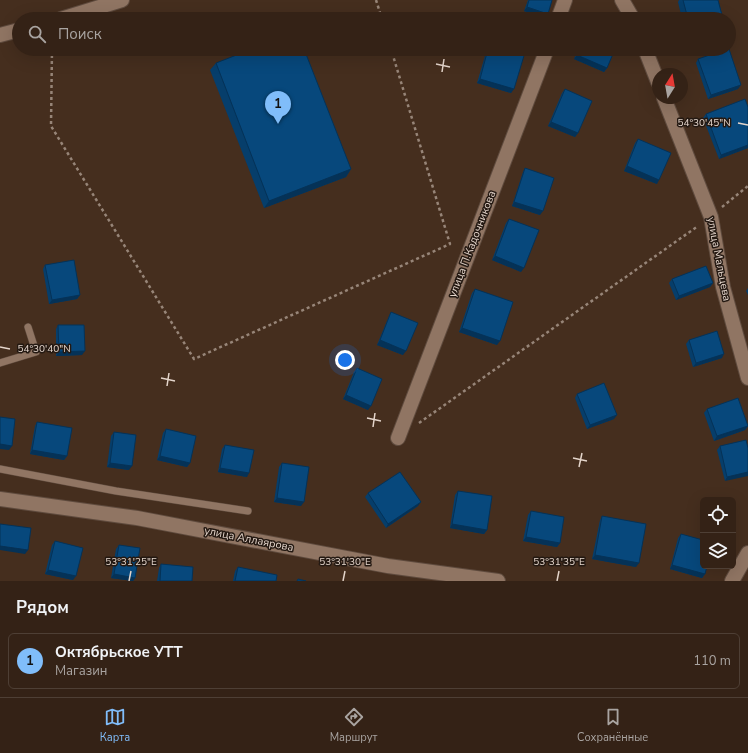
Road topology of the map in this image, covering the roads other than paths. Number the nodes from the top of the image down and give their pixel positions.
1 (122, 0) edge
2 (565, 0) edge
3 (622, 0) edge
4 (83, 12) edge
5 (561, 12) edge
6 (629, 12) edge
7 (12, 32) edge
8 (0, 35) edge
9 (543, 56) edge
10 (648, 56) edge
11 (652, 68) edge
12 (666, 104) edge
13 (28, 327) dead end
14 (0, 363) edge
15 (748, 378) edge
16 (398, 438) dead end
17 (0, 469) edge
18 (0, 499) edge
19 (248, 511) dead end
20 (748, 553) edge
21 (498, 581) edge
22 (732, 581) edge

1 - 4 street
2 - 5 street
3 - 6 street
7 - 8 street
9 - 16 street, улица П.Кадочникова
10 - 11 street
12 - 15 street, улица Мальцева
13 - 14 lane
17 - 19 lane
18 - 21 street, улица Аллаярова
20 - 22 street

